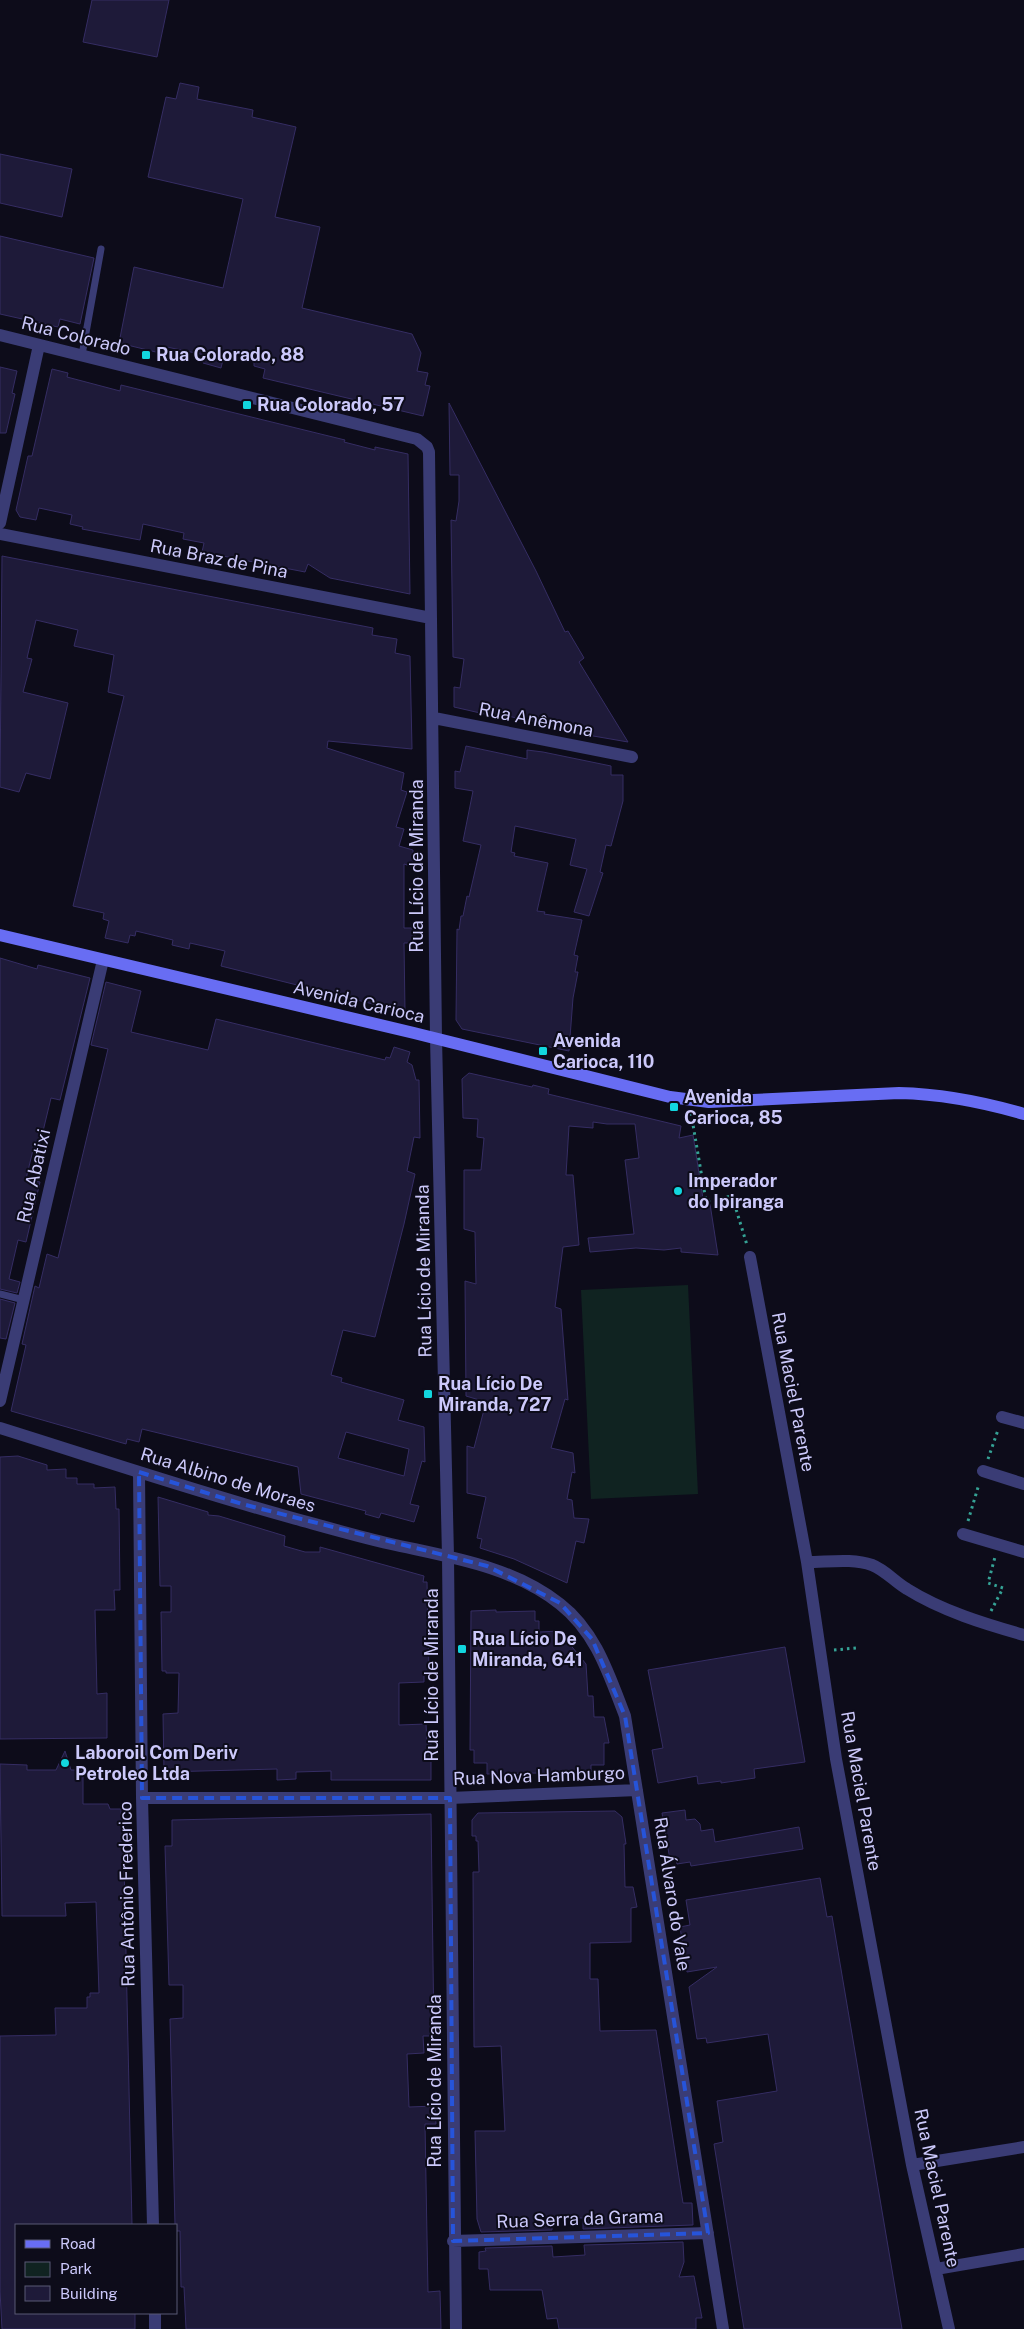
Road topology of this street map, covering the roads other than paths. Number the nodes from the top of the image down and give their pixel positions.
1 (101, 248) dead end
2 (0, 335) edge
3 (38, 345) junction
4 (82, 355) junction
5 (429, 452) joint
6 (0, 523) edge
7 (0, 534) edge
8 (430, 618) junction
9 (434, 718) junction
10 (632, 757) dead end
11 (0, 935) edge
12 (103, 960) junction
13 (436, 1038) junction
14 (1024, 1114) edge
15 (750, 1257) road end
16 (0, 1294) edge
17 (24, 1300) junction
18 (0, 1401) edge
19 (1002, 1417) dead end
20 (1024, 1424) edge
21 (0, 1428) edge
22 (139, 1472) junction
23 (984, 1472) dead end
24 (1024, 1484) edge
25 (963, 1534) dead end
26 (1024, 1552) edge
27 (448, 1556) junction
28 (808, 1562) junction
29 (1024, 1635) edge
30 (637, 1790) junction
31 (142, 1798) junction
32 (450, 1798) junction
33 (1024, 2147) edge
34 (912, 2165) junction
35 (153, 2224) edge
36 (708, 2233) junction
37 (454, 2241) junction
38 (1024, 2254) edge
39 (936, 2269) junction
40 (155, 2314) edge
41 (155, 2329) edge
42 (456, 2329) edge
43 (723, 2329) edge
44 (949, 2329) edge

1 - 4 lane
2 - 3 street, Rua Colorado
3 - 4 street, Rua Colorado
3 - 6 street
4 - 5 street, Rua Colorado
5 - 8 street, Rua Lício de Miranda
7 - 8 street, Rua Braz de Pina
8 - 9 street, Rua Lício de Miranda
9 - 10 street, Rua Anêmona
9 - 13 street, Rua Lício de Miranda
11 - 12 street, Avenida Carioca
12 - 13 street, Avenida Carioca
12 - 17 street, Rua Abatixi
13 - 14 street, Avenida Carioca
13 - 27 street, Rua Lício de Miranda
15 - 28 street, Rua Maciel Parente
16 - 17 lane
17 - 18 street, Rua Abatixi
19 - 20 street
21 - 22 street, Rua Albino de Moraes
22 - 27 street, Rua Albino de Moraes
22 - 31 street, Rua Antônio Frederico
23 - 24 street
25 - 26 street
27 - 30 street, Rua Álvaro do Vale
27 - 32 street, Rua Lício de Miranda
28 - 29 street
28 - 34 street, Rua Maciel Parente
30 - 32 street, Rua Nova Hamburgo
30 - 36 street, Rua Álvaro do Vale
31 - 32 street, Rua Nova Hamburgo
31 - 35 street, Rua Antônio Frederico
32 - 37 street, Rua Lício de Miranda
33 - 34 street
34 - 39 street, Rua Maciel Parente
36 - 37 street, Rua Serra da Grama
36 - 43 street, Rua Álvaro do Vale
37 - 42 street, Rua Lício de Miranda
38 - 39 street
39 - 44 street, Rua Maciel Parente
40 - 41 street

